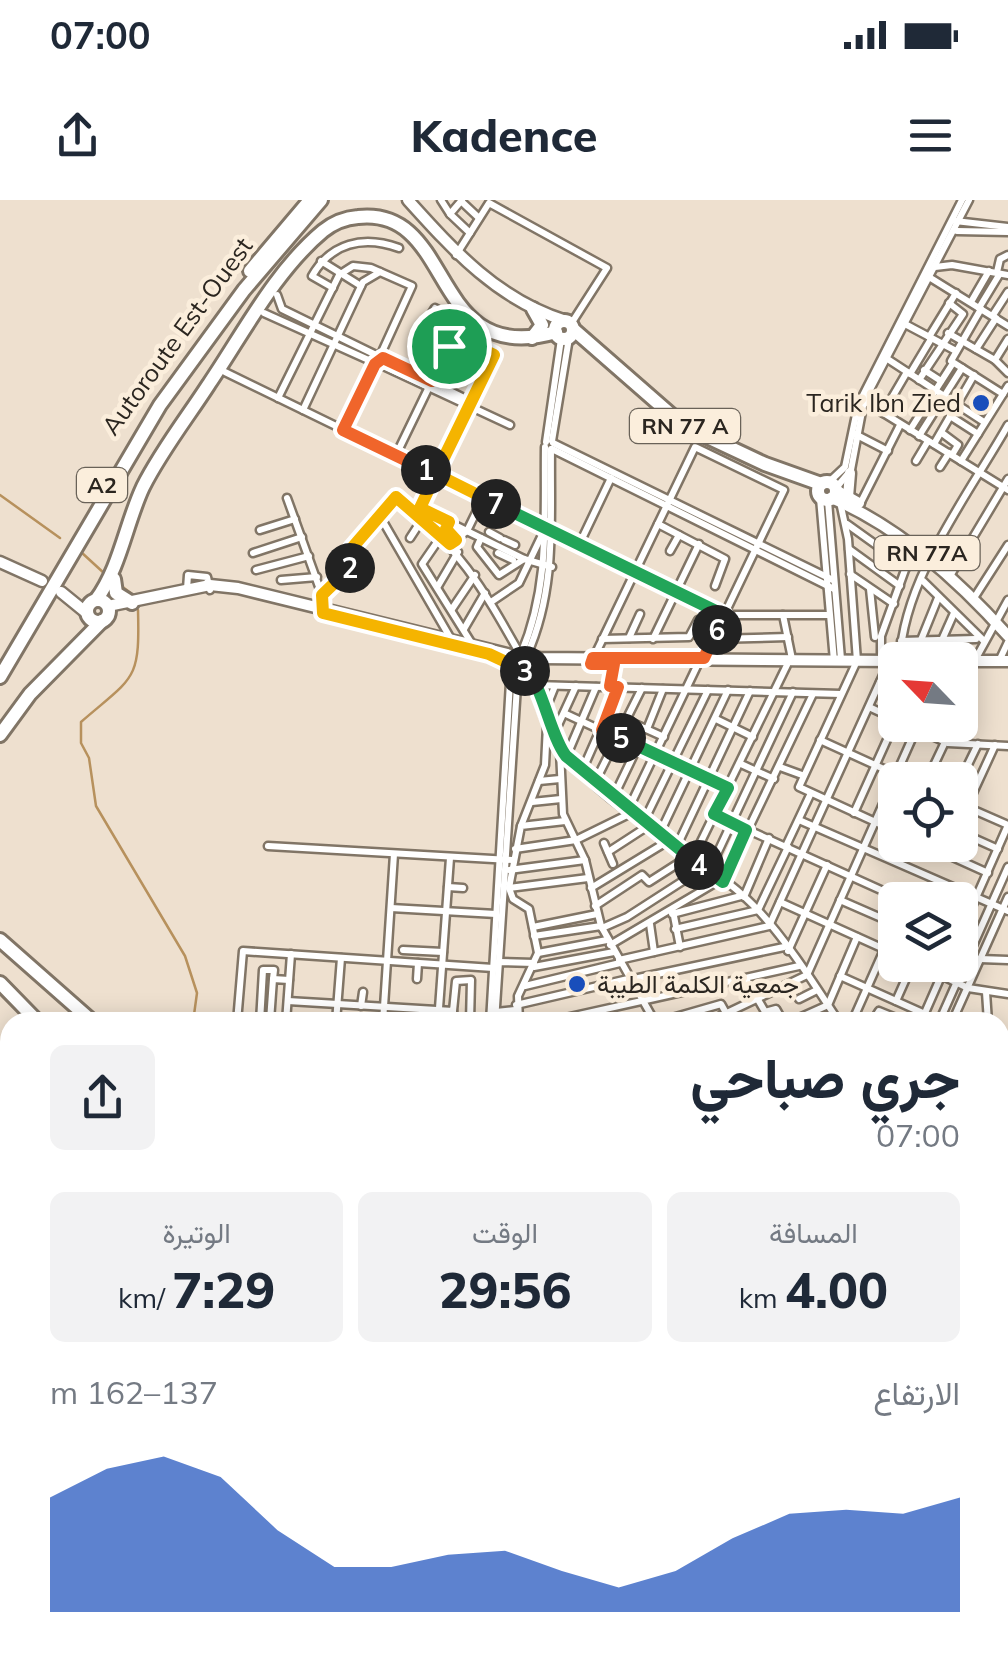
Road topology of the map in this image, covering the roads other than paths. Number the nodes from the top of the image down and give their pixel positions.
1 (310, 200) edge
2 (321, 200) edge
3 (408, 200) edge
4 (965, 200) edge
5 (439, 201) edge
6 (462, 201) edge
7 (487, 202) edge
8 (450, 214) junction
9 (479, 218) junction
10 (959, 222) junction
11 (948, 225) junction
12 (1008, 229) edge
13 (955, 231) junction
14 (470, 232) junction
15 (399, 248) dead end
16 (945, 250) junction
17 (456, 255) junction
18 (1008, 255) edge
19 (321, 261) junction
20 (956, 265) junction
21 (935, 267) junction
22 (380, 272) junction
23 (341, 273) junction
24 (1000, 275) edge
25 (929, 277) junction
26 (362, 287) junction
27 (333, 288) junction
28 (956, 293) junction
29 (277, 295) junction
30 (1007, 295) edge
31 (970, 302) junction
32 (949, 303) junction
33 (1000, 306) junction
34 (980, 309) junction
35 (538, 311) junction
36 (1008, 311) edge
37 (264, 313) junction
38 (995, 317) junction
39 (905, 324) junction
40 (1008, 326) edge
41 (312, 328) junction
42 (458, 328) junction
43 (564, 332) junction
44 (948, 333) junction
45 (532, 338) junction
46 (930, 338) junction
47 (1008, 339) edge
48 (338, 340) junction
49 (963, 340) junction
50 (941, 342) junction
51 (449, 346) junction
52 (976, 348) junction
53 (956, 351) junction
54 (886, 358) junction
55 (378, 359) junction
56 (1008, 359) edge
57 (995, 360) junction
58 (953, 363) junction
59 (962, 368) junction
60 (924, 370) junction
61 (1006, 370) edge
62 (225, 372) junction
63 (908, 373) junction
64 (974, 375) junction
65 (918, 380) junction
66 (941, 381) junction
67 (430, 385) junction
68 (934, 390) junction
69 (1005, 390) edge
70 (944, 396) junction
71 (278, 398) junction
72 (864, 401) junction
73 (958, 405) junction
74 (471, 406) junction
75 (303, 410) junction
76 (883, 413) junction
77 (950, 416) junction
78 (984, 422) junction
79 (510, 424) dead end
80 (900, 425) junction
81 (1008, 425) edge
82 (343, 430) junction
83 (910, 430) junction
84 (942, 433) junction
85 (855, 434) junction
86 (978, 434) junction
87 (920, 436) junction
88 (931, 443) junction
89 (550, 445) junction
90 (888, 451) junction
91 (951, 454) junction
92 (396, 455) junction
93 (961, 460) junction
94 (916, 462) dead end
95 (940, 467) dead end
96 (980, 472) junction
97 (436, 474) junction
98 (850, 474) joint
99 (611, 478) junction
100 (1008, 479) edge
101 (1006, 488) edge
102 (287, 498) dead end
103 (483, 498) junction
104 (836, 499) junction
105 (668, 503) junction
106 (295, 518) junction
107 (380, 518) junction
108 (423, 518) junction
109 (828, 520) junction
110 (449, 522) junction
111 (658, 524) junction
112 (546, 529) junction
113 (260, 530) dead end
114 (468, 531) junction
115 (442, 535) junction
116 (679, 535) junction
117 (302, 537) junction
118 (410, 538) dead end
119 (482, 538) junction
120 (453, 542) junction
121 (940, 542) junction
122 (501, 544) junction
123 (699, 544) junction
124 (579, 545) junction
125 (757, 546) junction
126 (914, 546) junction
127 (1008, 546) edge
128 (849, 549) junction
129 (670, 551) dead end
130 (458, 552) junction
131 (253, 553) dead end
132 (309, 556) junction
133 (962, 556) junction
134 (929, 557) junction
135 (513, 560) dead end
136 (527, 560) junction
137 (0, 562) edge
138 (488, 562) junction
139 (548, 566) junction
140 (907, 567) junction
141 (256, 570) dead end
142 (635, 572) junction
143 (850, 574) junction
144 (951, 574) junction
145 (475, 575) junction
146 (825, 575) junction
147 (317, 577) junction
148 (114, 579) junction
149 (281, 580) dead end
150 (923, 581) junction
151 (42, 582) dead end
152 (831, 584) junction
153 (438, 586) junction
154 (715, 586) dead end
155 (900, 586) junction
156 (210, 588) junction
157 (870, 588) junction
158 (676, 591) junction
159 (60, 592) dead end
160 (485, 593) junction
161 (322, 595) junction
162 (975, 597) junction
163 (938, 598) junction
164 (1008, 600) edge
165 (491, 602) junction
166 (132, 603) junction
167 (894, 604) junction
168 (452, 609) junction
169 (99, 610) junction
170 (323, 611) junction
171 (640, 614) dead end
172 (954, 614) junction
173 (724, 615) junction
174 (782, 615) junction
175 (828, 615) junction
176 (345, 616) junction
177 (995, 619) junction
178 (698, 620) dead end
179 (464, 629) junction
180 (1008, 636) edge
181 (856, 637) junction
182 (878, 637) junction
183 (629, 638) junction
184 (788, 638) junction
185 (602, 639) junction
186 (654, 639) junction
187 (713, 639) junction
188 (451, 640) junction
189 (921, 640) junction
190 (942, 640) junction
191 (980, 640) junction
192 (881, 642) edge
193 (900, 642) joint
194 (473, 645) junction
195 (978, 647) edge
196 (1004, 660) edge
197 (0, 661) edge
198 (592, 661) junction
199 (858, 661) junction
200 (878, 661) edge
201 (978, 661) edge
202 (523, 662) junction
203 (701, 662) junction
204 (836, 662) junction
205 (789, 663) junction
206 (614, 664) junction
207 (0, 677) edge
208 (535, 681) junction
209 (555, 686) junction
210 (576, 686) junction
211 (614, 686) junction
212 (596, 687) junction
213 (878, 687) edge
214 (642, 688) junction
215 (663, 689) junction
216 (686, 689) junction
217 (708, 690) junction
218 (728, 690) junction
219 (750, 691) junction
220 (774, 692) junction
221 (793, 692) junction
222 (813, 694) junction
223 (841, 694) junction
224 (869, 707) junction
225 (878, 712) edge
226 (566, 714) junction
227 (546, 716) junction
228 (716, 719) junction
229 (626, 720) junction
230 (583, 722) junction
231 (0, 724) edge
232 (736, 728) junction
233 (602, 730) junction
234 (648, 730) junction
235 (0, 735) edge
236 (754, 736) junction
237 (619, 737) junction
238 (664, 737) junction
239 (553, 738) junction
240 (820, 740) junction
241 (885, 742) edge
242 (945, 742) joint
243 (978, 744) junction
244 (995, 745) junction
245 (1008, 746) edge
246 (640, 747) junction
247 (560, 748) junction
248 (847, 753) junction
249 (656, 755) junction
250 (566, 756) junction
251 (936, 762) edge
252 (969, 762) edge
253 (674, 763) junction
254 (740, 764) junction
255 (780, 766) junction
256 (874, 766) junction
257 (878, 768) edge
258 (691, 770) junction
259 (582, 771) junction
260 (758, 772) junction
261 (802, 775) junction
262 (978, 777) edge
263 (560, 779) junction
264 (774, 779) junction
265 (710, 780) junction
266 (539, 781) junction
267 (595, 782) junction
268 (728, 788) junction
269 (811, 793) junction
270 (614, 798) junction
271 (560, 799) junction
272 (826, 801) junction
273 (531, 802) junction
274 (630, 812) junction
275 (978, 812) edge
276 (854, 813) junction
277 (714, 814) junction
278 (878, 815) edge
279 (798, 820) junction
280 (565, 821) junction
281 (732, 822) junction
282 (875, 822) junction
283 (878, 823) edge
284 (646, 824) junction
285 (1008, 825) edge
286 (521, 826) junction
287 (815, 827) junction
288 (746, 830) junction
289 (659, 835) junction
290 (769, 838) junction
291 (576, 840) junction
292 (978, 840) edge
293 (668, 841) junction
294 (604, 842) dead end
295 (268, 846) dead end
296 (787, 846) junction
297 (676, 848) junction
298 (515, 849) junction
299 (863, 849) junction
300 (998, 849) junction
301 (608, 852) junction
302 (394, 854) junction
303 (803, 854) junction
304 (450, 858) junction
305 (690, 858) junction
306 (505, 860) junction
307 (584, 860) junction
308 (964, 862) edge
309 (613, 864) dead end
310 (826, 864) junction
311 (1008, 867) edge
312 (510, 870) junction
313 (706, 870) junction
314 (988, 873) junction
315 (850, 876) junction
316 (588, 878) junction
317 (722, 881) junction
318 (938, 882) edge
319 (448, 887) junction
320 (463, 888) dead end
321 (509, 888) junction
322 (591, 888) junction
323 (878, 889) edge
324 (978, 895) edge
325 (743, 896) junction
326 (1008, 897) edge
327 (840, 900) junction
328 (978, 900) edge
329 (780, 902) junction
330 (991, 906) junction
331 (391, 908) junction
332 (596, 910) junction
333 (758, 910) junction
334 (446, 911) junction
335 (1005, 911) edge
336 (672, 912) junction
337 (805, 913) junction
338 (496, 914) junction
339 (878, 917) edge
340 (619, 922) junction
341 (650, 924) junction
342 (829, 924) junction
343 (770, 926) junction
344 (601, 927) junction
345 (675, 929) junction
346 (534, 931) junction
347 (978, 935) edge
348 (857, 936) junction
349 (627, 938) junction
350 (0, 940) edge
351 (878, 946) edge
352 (680, 947) junction
353 (0, 948) edge
354 (786, 949) junction
355 (403, 950) dead end
356 (443, 952) junction
357 (614, 952) junction
358 (654, 952) junction
359 (538, 953) junction
360 (291, 954) junction
361 (342, 958) junction
362 (980, 959) junction
363 (1008, 960) edge
364 (387, 961) junction
365 (418, 963) junction
366 (878, 963) edge
367 (442, 964) junction
368 (496, 965) junction
369 (534, 965) junction
370 (800, 966) junction
371 (806, 975) junction
372 (840, 976) junction
373 (273, 979) junction
374 (416, 979) dead end
375 (746, 979) junction
376 (289, 980) junction
377 (628, 980) junction
378 (904, 982) edge
379 (939, 982) edge
380 (957, 982) edge
381 (959, 982) edge
382 (0, 986) edge
383 (524, 986) junction
384 (867, 988) junction
385 (968, 988) junction
386 (817, 990) junction
387 (363, 992) dead end
388 (986, 992) junction
389 (1008, 994) edge
390 (757, 998) junction
391 (799, 998) dead end
392 (288, 1001) junction
393 (641, 1001) junction
394 (896, 1001) junction
395 (338, 1004) junction
396 (828, 1005) junction
397 (361, 1006) junction
398 (384, 1007) junction
399 (516, 1007) junction
400 (600, 1010) joint
401 (439, 1011) junction
402 (25, 1012) edge
403 (73, 1012) edge
404 (82, 1012) edge
405 (238, 1012) edge
406 (261, 1012) edge
407 (271, 1012) edge
408 (287, 1012) edge
409 (337, 1012) edge
410 (384, 1012) edge
411 (453, 1012) joint
412 (470, 1012) edge
413 (493, 1012) edge
414 (496, 1012) joint
415 (517, 1012) edge
416 (591, 1012) edge
417 (649, 1012) edge
418 (690, 1012) edge
419 (725, 1012) edge
420 (730, 1012) edge
421 (765, 1012) joint
422 (778, 1012) edge
423 (812, 1012) edge
424 (833, 1012) edge
425 (856, 1012) edge
426 (921, 1012) edge
427 (926, 1012) edge
428 (943, 1012) edge
429 (957, 1012) edge
430 (987, 1012) edge

1 - 197 highway, Autoroute Est-Ouest / A2
2 - 207 highway, Autoroute Est-Ouest / A2
3 - 17 main road
4 - 10 street
4 - 11 street
5 - 8 street
6 - 8 street
6 - 9 street
7 - 9 street
7 - 43 street
8 - 14 street
9 - 14 street
10 - 11 street
10 - 12 street
10 - 13 street
11 - 13 street
11 - 104 street
12 - 13 street
13 - 16 street
14 - 17 street
15 - 19 street
16 - 20 street
16 - 21 street
17 - 35 main road
18 - 24 street
19 - 23 street
19 - 27 street
20 - 21 street
20 - 24 street
21 - 25 street
22 - 23 street
22 - 26 street
22 - 55 street
23 - 26 street
23 - 27 street
24 - 31 street
24 - 34 street
25 - 28 street
25 - 39 street
26 - 48 street
27 - 41 street
28 - 31 street
28 - 32 street
29 - 37 highway
29 - 41 street
29 - 43 highway
30 - 33 street
31 - 34 street
32 - 44 street
32 - 46 street
33 - 36 street
33 - 38 street
34 - 38 street
34 - 49 street
35 - 43 main road
35 - 45 highway
37 - 41 street
37 - 62 highway
38 - 40 street
38 - 52 street
39 - 46 street
39 - 54 street
41 - 48 street
41 - 71 street
42 - 51 street
42 - 51 street
42 - 74 street
43 - 45 highway
43 - 89 street
43 - 104 highway, RN 77 A
44 - 49 street
44 - 50 street
45 - 169 highway
46 - 50 street
46 - 63 street
47 - 57 street
48 - 55 street
48 - 75 street
49 - 52 street
49 - 53 street
50 - 53 street
50 - 60 street
51 - 67 street
52 - 57 street
53 - 58 street
54 - 63 street
54 - 72 street
55 - 67 street
55 - 82 street
56 - 61 street
57 - 61 street
58 - 59 street
58 - 66 street
59 - 64 street
59 - 70 street
60 - 65 street
60 - 66 street
62 - 71 street
62 - 148 highway
63 - 65 street
63 - 76 street
64 - 69 street
64 - 73 street
65 - 68 street
66 - 68 street
67 - 74 street
67 - 92 street
68 - 70 street
68 - 83 street
69 - 78 street
70 - 73 street
70 - 87 street
71 - 75 street
72 - 76 street
72 - 85 street
73 - 77 street
73 - 78 street
74 - 79 street
74 - 97 street
75 - 82 street
76 - 80 street
77 - 84 street
77 - 86 street
78 - 86 street
80 - 83 street
80 - 90 street
81 - 96 street
82 - 92 street
83 - 87 street
84 - 88 street
84 - 91 street
85 - 90 street
85 - 98 street
86 - 93 street
87 - 88 street
88 - 91 street
88 - 94 street
89 - 99 street
89 - 105 street
89 - 112 street
90 - 104 street
91 - 93 street
91 - 95 street
92 - 97 street
93 - 96 street
96 - 101 street
96 - 121 street
97 - 103 street
97 - 110 street
98 - 104 main road
99 - 105 street
99 - 124 street
100 - 101 street
101 - 133 street
102 - 106 street
103 - 112 street
103 - 114 street
104 - 109 street
104 - 109 street
104 - 126 main road, RN 77A
104 - 128 street
104 - 140 street
104 - 146 street
105 - 111 street
105 - 125 street
105 - 125 street
106 - 113 street
106 - 117 street
107 - 108 street
107 - 161 street
107 - 188 street
108 - 115 street
108 - 118 street
109 - 152 street
110 - 114 street
110 - 120 street
111 - 116 street
111 - 142 street
112 - 124 street
112 - 136 street
112 - 139 street
114 - 119 street
114 - 120 street
115 - 120 street
115 - 153 street
116 - 123 street
116 - 129 street
117 - 131 street
117 - 132 street
119 - 122 street
119 - 138 street
120 - 130 street
121 - 133 street
121 - 134 street
122 - 135 street
122 - 136 street
122 - 138 street
123 - 154 street
123 - 158 street
124 - 142 street
125 - 146 street
125 - 152 street
125 - 173 street
126 - 134 main road, RN 77A
126 - 140 street
127 - 162 street
128 - 143 street
128 - 155 street
130 - 145 street
130 - 153 street
132 - 141 street
132 - 147 street
133 - 144 street
134 - 144 main road, RN 77A
134 - 150 street
136 - 138 street
136 - 139 street
136 - 165 street
137 - 151 main road
139 - 202 street
140 - 155 street
142 - 158 street
142 - 185 street
143 - 157 street
143 - 181 street
144 - 162 main road, RN 77A
145 - 160 street
145 - 168 street
146 - 152 street
147 - 149 street
147 - 161 street
148 - 166 highway
148 - 169 highway
150 - 163 street
150 - 193 street
152 - 175 street
152 - 204 street
153 - 168 street
155 - 167 street
156 - 166 main road
156 - 169 main road
156 - 170 main road
157 - 167 street
157 - 182 street
158 - 173 street
158 - 186 street
159 - 169 main road
160 - 165 street
160 - 179 street
161 - 170 street
162 - 177 main road, RN 77A
163 - 172 street
163 - 189 street
164 - 177 street
165 - 202 street
166 - 169 main road
167 - 182 street
168 - 179 street
169 - 231 highway
169 - 235 highway
170 - 176 main road
171 - 183 street
172 - 190 street
172 - 191 street
173 - 174 street
173 - 187 street
174 - 175 street
174 - 184 street
175 - 204 street
176 - 188 main road
176 - 202 main road
177 - 180 main road, RN 77A
177 - 191 street
178 - 186 street
179 - 194 street
180 - 196 street
181 - 182 street
181 - 199 street
182 - 192 street
183 - 185 street
183 - 186 street
184 - 187 street
184 - 205 street
185 - 198 street
187 - 203 street
188 - 194 main road
189 - 190 street
189 - 193 street
190 - 191 street
191 - 195 street
194 - 202 main road
196 - 201 main road
198 - 202 main road
198 - 203 main road
198 - 206 main road
199 - 200 main road
199 - 204 main road
199 - 223 street
202 - 208 main road
202 - 306 street
203 - 205 main road
203 - 206 main road
203 - 216 street
204 - 205 main road
205 - 220 street
206 - 211 street
208 - 209 street
208 - 227 street
209 - 210 street
209 - 227 street
210 - 212 street
210 - 226 street
211 - 212 street
211 - 214 street
211 - 233 street
212 - 230 street
213 - 224 street
214 - 215 street
214 - 229 street
215 - 216 street
215 - 234 street
216 - 217 street
216 - 238 street
217 - 218 street
217 - 253 street
218 - 219 street
218 - 228 street
219 - 220 street
219 - 232 street
220 - 221 street
220 - 236 street
221 - 222 street
221 - 260 street
222 - 223 street
222 - 255 street
223 - 240 street
224 - 225 street
224 - 248 street
226 - 230 street
226 - 239 street
227 - 239 street
227 - 266 street
228 - 232 street
228 - 258 street
229 - 234 street
229 - 237 street
230 - 233 street
230 - 250 street
232 - 236 street
232 - 265 street
233 - 237 street
233 - 259 street
234 - 238 street
234 - 246 street
236 - 254 street
237 - 246 street
237 - 267 street
238 - 249 street
239 - 247 street
240 - 248 street
240 - 261 street
241 - 256 street
242 - 243 street
242 - 251 street
243 - 244 street
243 - 252 street
244 - 245 street
244 - 262 street
246 - 249 street
246 - 270 street
247 - 250 street
247 - 263 street
248 - 256 street
248 - 272 street
249 - 253 street
249 - 274 street
250 - 259 street
253 - 258 street
253 - 284 street
254 - 260 street
254 - 268 street
255 - 261 street
255 - 264 street
256 - 257 street
256 - 276 street
258 - 265 street
258 - 289 street
259 - 267 street
260 - 264 street
260 - 281 street
261 - 269 street
263 - 266 street
263 - 271 street
264 - 288 street
265 - 268 street
265 - 297 street
266 - 273 street
267 - 270 street
268 - 277 street
269 - 272 street
269 - 279 street
270 - 274 street
271 - 273 street
271 - 280 street
272 - 276 street
272 - 287 street
273 - 286 street
274 - 284 street
274 - 291 street
275 - 285 street
276 - 282 street
277 - 281 street
277 - 305 street
278 - 282 street
279 - 287 street
279 - 296 street
280 - 286 street
280 - 291 street
281 - 288 street
281 - 313 street
282 - 283 street
282 - 299 street
284 - 289 street
284 - 301 street
285 - 300 street
286 - 298 street
287 - 299 street
287 - 303 street
288 - 290 street
288 - 317 street
289 - 293 street
290 - 296 street
290 - 325 street
291 - 298 street
291 - 307 street
292 - 300 street
293 - 297 street
293 - 322 street
294 - 301 street
295 - 302 street
296 - 303 street
296 - 333 street
297 - 305 street
298 - 306 street
299 - 315 street
299 - 318 street
300 - 314 street
301 - 309 street
302 - 304 street
302 - 331 street
303 - 310 street
303 - 329 street
304 - 306 street
304 - 319 street
305 - 313 street
305 - 332 street
306 - 312 street
306 - 338 street
306 - 368 street
307 - 312 street
307 - 316 street
308 - 314 street
310 - 315 street
310 - 337 street
311 - 330 street
312 - 321 street
313 - 317 street
313 - 340 street
314 - 324 street
315 - 323 street
315 - 327 street
316 - 321 street
316 - 322 street
317 - 325 street
317 - 336 street
319 - 320 street
319 - 334 street
321 - 346 street
322 - 332 street
325 - 333 street
325 - 336 street
326 - 335 street
327 - 339 street
327 - 342 street
328 - 330 street
329 - 337 street
329 - 343 street
330 - 335 street
330 - 347 street
331 - 334 street
331 - 364 street
332 - 344 street
332 - 346 street
333 - 343 street
333 - 345 street
334 - 338 street
334 - 356 street
335 - 362 street
336 - 341 street
336 - 345 street
337 - 342 street
337 - 354 street
338 - 368 street
340 - 344 street
340 - 349 street
341 - 349 street
341 - 358 street
342 - 348 street
342 - 371 street
343 - 352 street
343 - 354 street
344 - 346 street
344 - 357 street
345 - 352 street
346 - 359 street
348 - 351 street
348 - 372 street
349 - 357 street
350 - 404 highway
352 - 358 street
353 - 403 highway
354 - 370 street
354 - 377 street
355 - 356 street
356 - 367 street
357 - 358 street
357 - 359 street
357 - 369 street
357 - 377 street
357 - 383 street
359 - 369 street
360 - 361 street
360 - 376 street
360 - 405 street
361 - 364 street
361 - 395 street
362 - 363 street
362 - 385 street
364 - 365 street
364 - 398 street
365 - 367 street
365 - 374 street
366 - 384 street
367 - 368 street
367 - 401 street
368 - 369 street
368 - 413 street
368 - 414 street
369 - 383 street
370 - 371 street
370 - 375 street
371 - 386 street
371 - 390 street
372 - 384 street
372 - 396 street
373 - 376 street
373 - 406 street
373 - 407 street
375 - 390 street
375 - 393 street
376 - 392 street
377 - 393 street
377 - 399 street
378 - 394 street
379 - 427 street
380 - 428 street
381 - 385 street
382 - 402 highway
383 - 399 street
384 - 394 street
384 - 425 street
385 - 388 street
385 - 429 street
386 - 391 street
386 - 396 street
387 - 397 street
388 - 389 street
388 - 430 street
390 - 420 street
390 - 421 street
392 - 395 street
392 - 408 street
393 - 400 street
393 - 417 street
394 - 426 street
395 - 397 street
395 - 409 street
396 - 423 street
396 - 424 street
397 - 398 street
398 - 401 street
398 - 410 street
399 - 414 street
399 - 415 street
400 - 416 street
401 - 411 street
411 - 412 street
418 - 419 street
421 - 422 street

